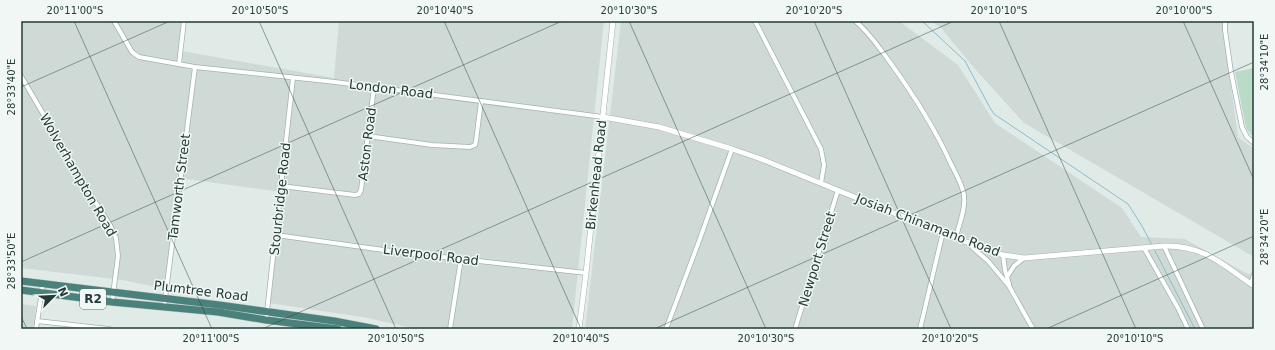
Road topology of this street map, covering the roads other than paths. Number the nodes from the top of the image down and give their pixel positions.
1 (114, 21) edge
2 (184, 21) edge
3 (613, 21) edge
4 (755, 21) edge
5 (855, 21) edge
6 (1225, 21) edge
7 (179, 64) junction
8 (195, 66) junction
9 (21, 76) edge
10 (293, 78) junction
11 (374, 87) junction
12 (481, 101) junction
13 (602, 117) junction
14 (368, 136) junction
15 (1254, 143) edge
16 (732, 149) junction
17 (821, 183) junction
18 (281, 186) junction
19 (838, 190) junction
20 (943, 232) junction
21 (276, 235) junction
22 (956, 237) junction
23 (969, 243) junction
24 (1164, 246) junction
25 (1145, 248) junction
26 (1003, 254) junction
27 (1024, 258) junction
28 (461, 259) junction
29 (586, 273) junction
30 (1254, 274) edge
31 (1007, 277) junction
32 (21, 281) edge
33 (43, 284) junction
34 (1252, 285) edge
35 (1009, 286) junction
36 (21, 290) edge
37 (42, 293) junction
38 (113, 293) junction
39 (166, 299) junction
40 (112, 302) junction
41 (164, 307) junction
42 (268, 312) junction
43 (266, 320) junction
44 (37, 321) junction
45 (334, 321) junction
46 (359, 325) junction
47 (82, 327) edge
48 (36, 329) edge
49 (109, 329) edge
50 (333, 329) edge
51 (347, 329) edge
52 (376, 329) edge
53 (450, 329) edge
54 (579, 329) edge
55 (666, 329) edge
56 (795, 329) edge
57 (920, 329) edge
58 (1033, 329) edge
59 (1188, 329) edge
60 (1203, 329) edge

1 - 7 street, London Road
2 - 7 street
3 - 13 street, Birkenhead Road
4 - 17 street
5 - 22 street
6 - 15 street
7 - 8 street, London Road
8 - 10 street, London Road
8 - 39 street, Tamworth Street
9 - 38 street, Wolverhampton Road
10 - 11 street, London Road
10 - 18 street, Stourbridge Road
11 - 12 street, London Road
11 - 14 street, Aston Road
12 - 13 street, London Road
12 - 14 street
13 - 16 street, Josiah Chinamano Road
13 - 29 street, Birkenhead Road
14 - 18 street, Aston Road
16 - 17 street, Josiah Chinamano Road
16 - 55 street
17 - 19 street, Josiah Chinamano Road
18 - 21 street, Stourbridge Road
19 - 20 street, Josiah Chinamano Road
19 - 56 street, Newport Street
20 - 22 street, Josiah Chinamano Road
20 - 57 street
21 - 28 street, Liverpool Road
21 - 42 street, Stourbridge Road
22 - 23 street, Josiah Chinamano Road
23 - 26 street, Josiah Chinamano Road
23 - 35 street
24 - 25 street, Josiah Chinamano Road
24 - 34 street, Josiah Chinamano Road
24 - 60 street
25 - 27 street, Josiah Chinamano Road
25 - 59 street
26 - 27 street, Josiah Chinamano Road
26 - 31 street
27 - 31 street
28 - 29 street, Liverpool Road
28 - 53 street
29 - 54 street, Birkenhead Road
30 - 34 street
31 - 35 street
32 - 33 highway, Plumtree Road / R2
33 - 37 street
33 - 38 highway, Plumtree Road / R2
35 - 58 street
36 - 37 highway, Plumtree Road / R2
37 - 40 highway, Plumtree Road / R2
37 - 44 street
38 - 39 highway, Plumtree Road / R2
38 - 40 street, Wolverhampton Road
39 - 41 street, Tamworth Street
39 - 42 highway, Plumtree Road / R2
40 - 41 highway, Plumtree Road / R2
41 - 43 highway, Plumtree Road / R2
42 - 43 street, Stourbridge Road
42 - 45 highway, Plumtree Road / R2
43 - 50 highway, Plumtree Road / R2
44 - 47 street
44 - 48 street
45 - 46 highway, Plumtree Road / R2
45 - 51 highway
46 - 51 highway
46 - 52 highway, Plumtree Road / R2
47 - 49 street

